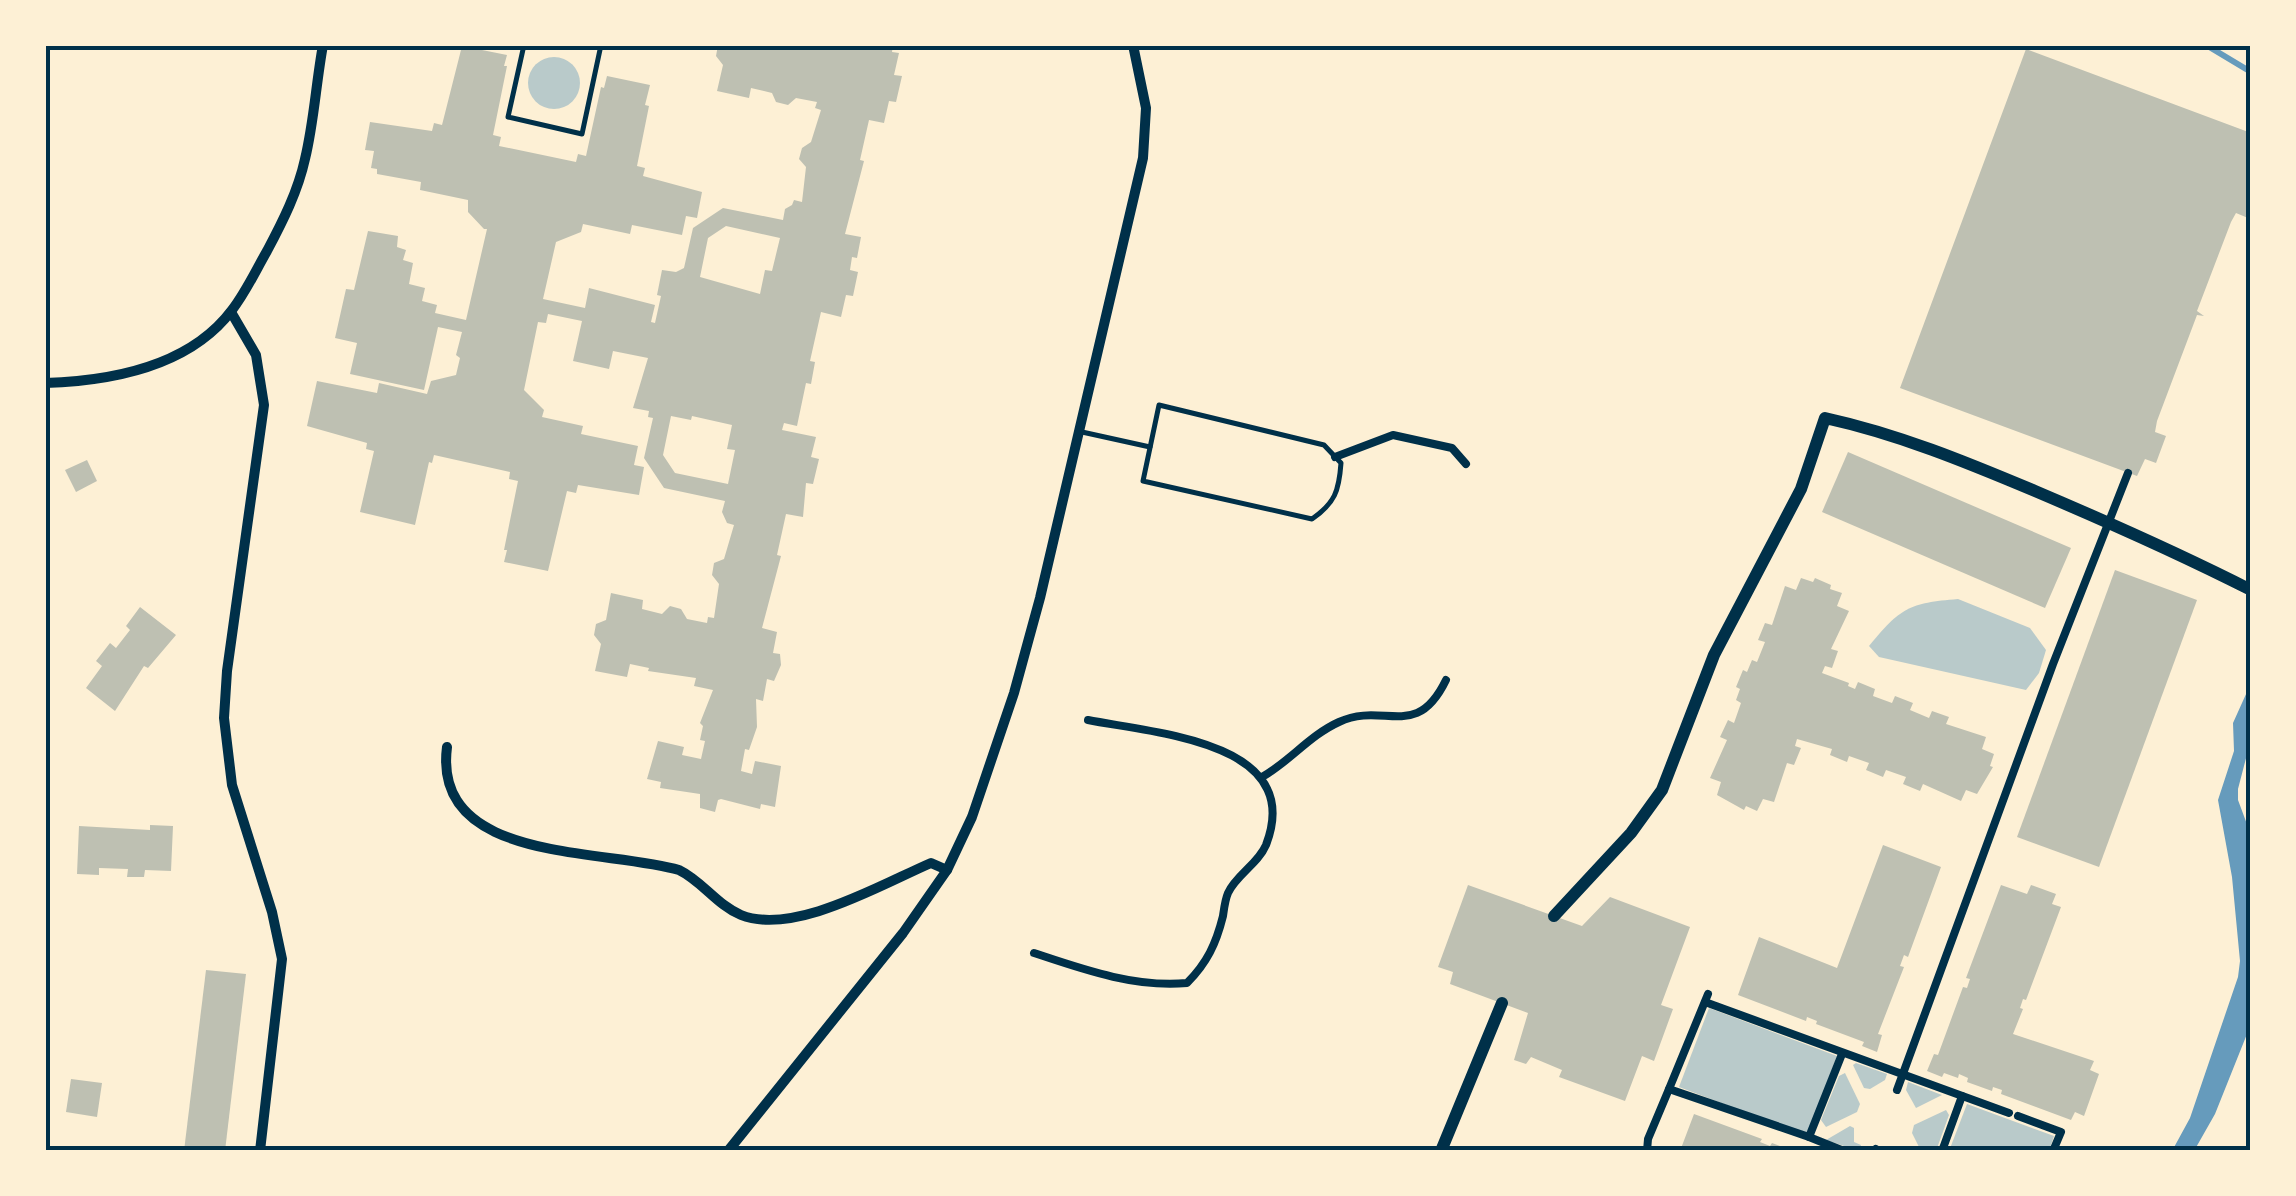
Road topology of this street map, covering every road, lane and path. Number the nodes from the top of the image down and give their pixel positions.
1 (322, 45) edge
2 (524, 45) edge
3 (601, 45) edge
4 (1132, 45) edge
5 (231, 312) junction
6 (45, 382) edge
7 (1082, 432) junction
8 (1150, 447) junction
9 (1335, 457) junction
10 (1466, 464) dead end
11 (2128, 473) dead end
12 (2107, 522) junction
13 (2250, 590) edge
14 (1446, 680) dead end
15 (1088, 720) dead end
16 (448, 748) dead end
17 (1262, 776) junction
18 (946, 870) junction
19 (1554, 916) dead end
20 (1034, 953) dead end
21 (1502, 1003) dead end
22 (1842, 1054) junction
23 (1902, 1075) junction
24 (1670, 1088) junction
25 (1897, 1090) dead end
26 (1962, 1096) junction
27 (1809, 1137) junction
28 (260, 1151) edge
29 (728, 1151) edge
30 (1441, 1151) edge
31 (1647, 1151) edge
32 (1844, 1151) edge
33 (1942, 1151) edge
34 (2054, 1151) edge

1 - 5 street
2 - 3 lane
4 - 7 street
5 - 6 street
5 - 28 street
7 - 8 lane
7 - 18 street
8 - 9 lane
8 - 9 lane
9 - 10 street
11 - 12 street
12 - 13 street
12 - 19 street
12 - 23 street
14 - 17 street
15 - 17 street
16 - 18 street
17 - 20 street
18 - 29 street
21 - 30 street
22 - 23 street
22 - 24 street
22 - 27 street
23 - 25 street
23 - 26 street
24 - 27 street
24 - 31 street
26 - 33 street
26 - 34 street
27 - 32 street

